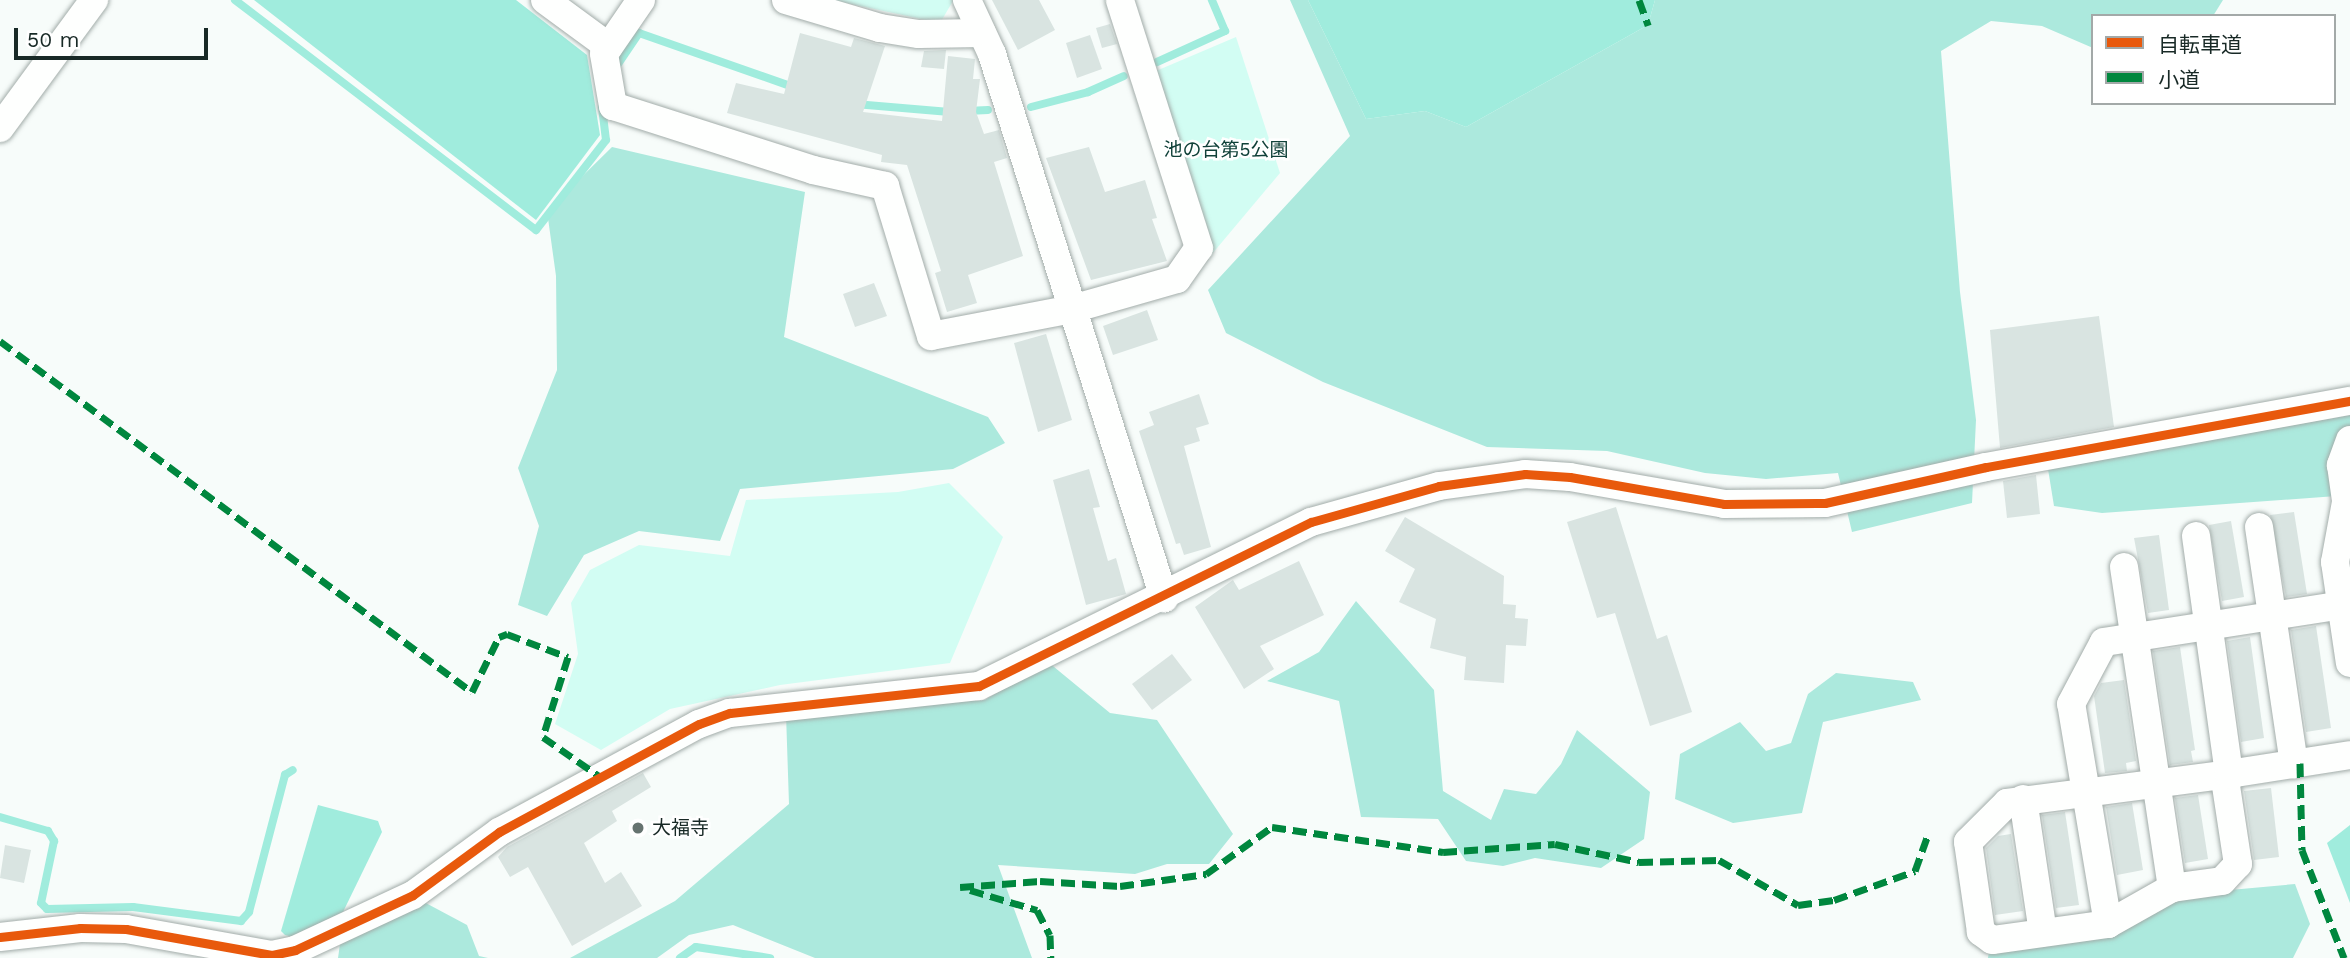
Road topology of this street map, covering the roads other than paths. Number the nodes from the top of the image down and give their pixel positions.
1 (94, 0) edge
2 (545, 0) edge
3 (641, 0) edge
4 (786, 0) edge
5 (967, 0) edge
6 (1120, 0) edge
7 (982, 33) junction
8 (607, 50) junction
9 (0, 128) edge
10 (1072, 309) junction
11 (2350, 401) edge
12 (2350, 440) edge
13 (2259, 527) dead end
14 (2196, 536) dead end
15 (2123, 567) dead end
16 (1164, 598) junction
17 (2346, 605) edge
18 (2273, 615) junction
19 (2208, 624) junction
20 (2135, 635) junction
21 (2350, 663) edge
22 (2350, 755) edge
23 (2294, 764) junction
24 (2230, 774) junction
25 (2154, 781) junction
26 (2088, 790) junction
27 (2023, 799) junction
28 (2172, 888) junction
29 (2108, 924) junction
30 (2043, 933) junction
31 (0, 937) edge

1 - 9 street
2 - 8 street
3 - 8 street
4 - 7 street
5 - 7 street
6 - 10 street
7 - 10 street
8 - 10 street
10 - 16 street
11 - 16 street
12 - 17 street
13 - 18 street
14 - 19 street
15 - 20 street
16 - 31 street
17 - 18 street
17 - 21 street
18 - 19 street
18 - 23 street
19 - 20 street
19 - 24 street
20 - 25 street
20 - 26 street
22 - 23 street
23 - 24 street
24 - 25 street
24 - 28 street
25 - 26 street
25 - 28 street
26 - 27 street
26 - 29 street
27 - 30 street
27 - 30 street
28 - 29 street
29 - 30 street

